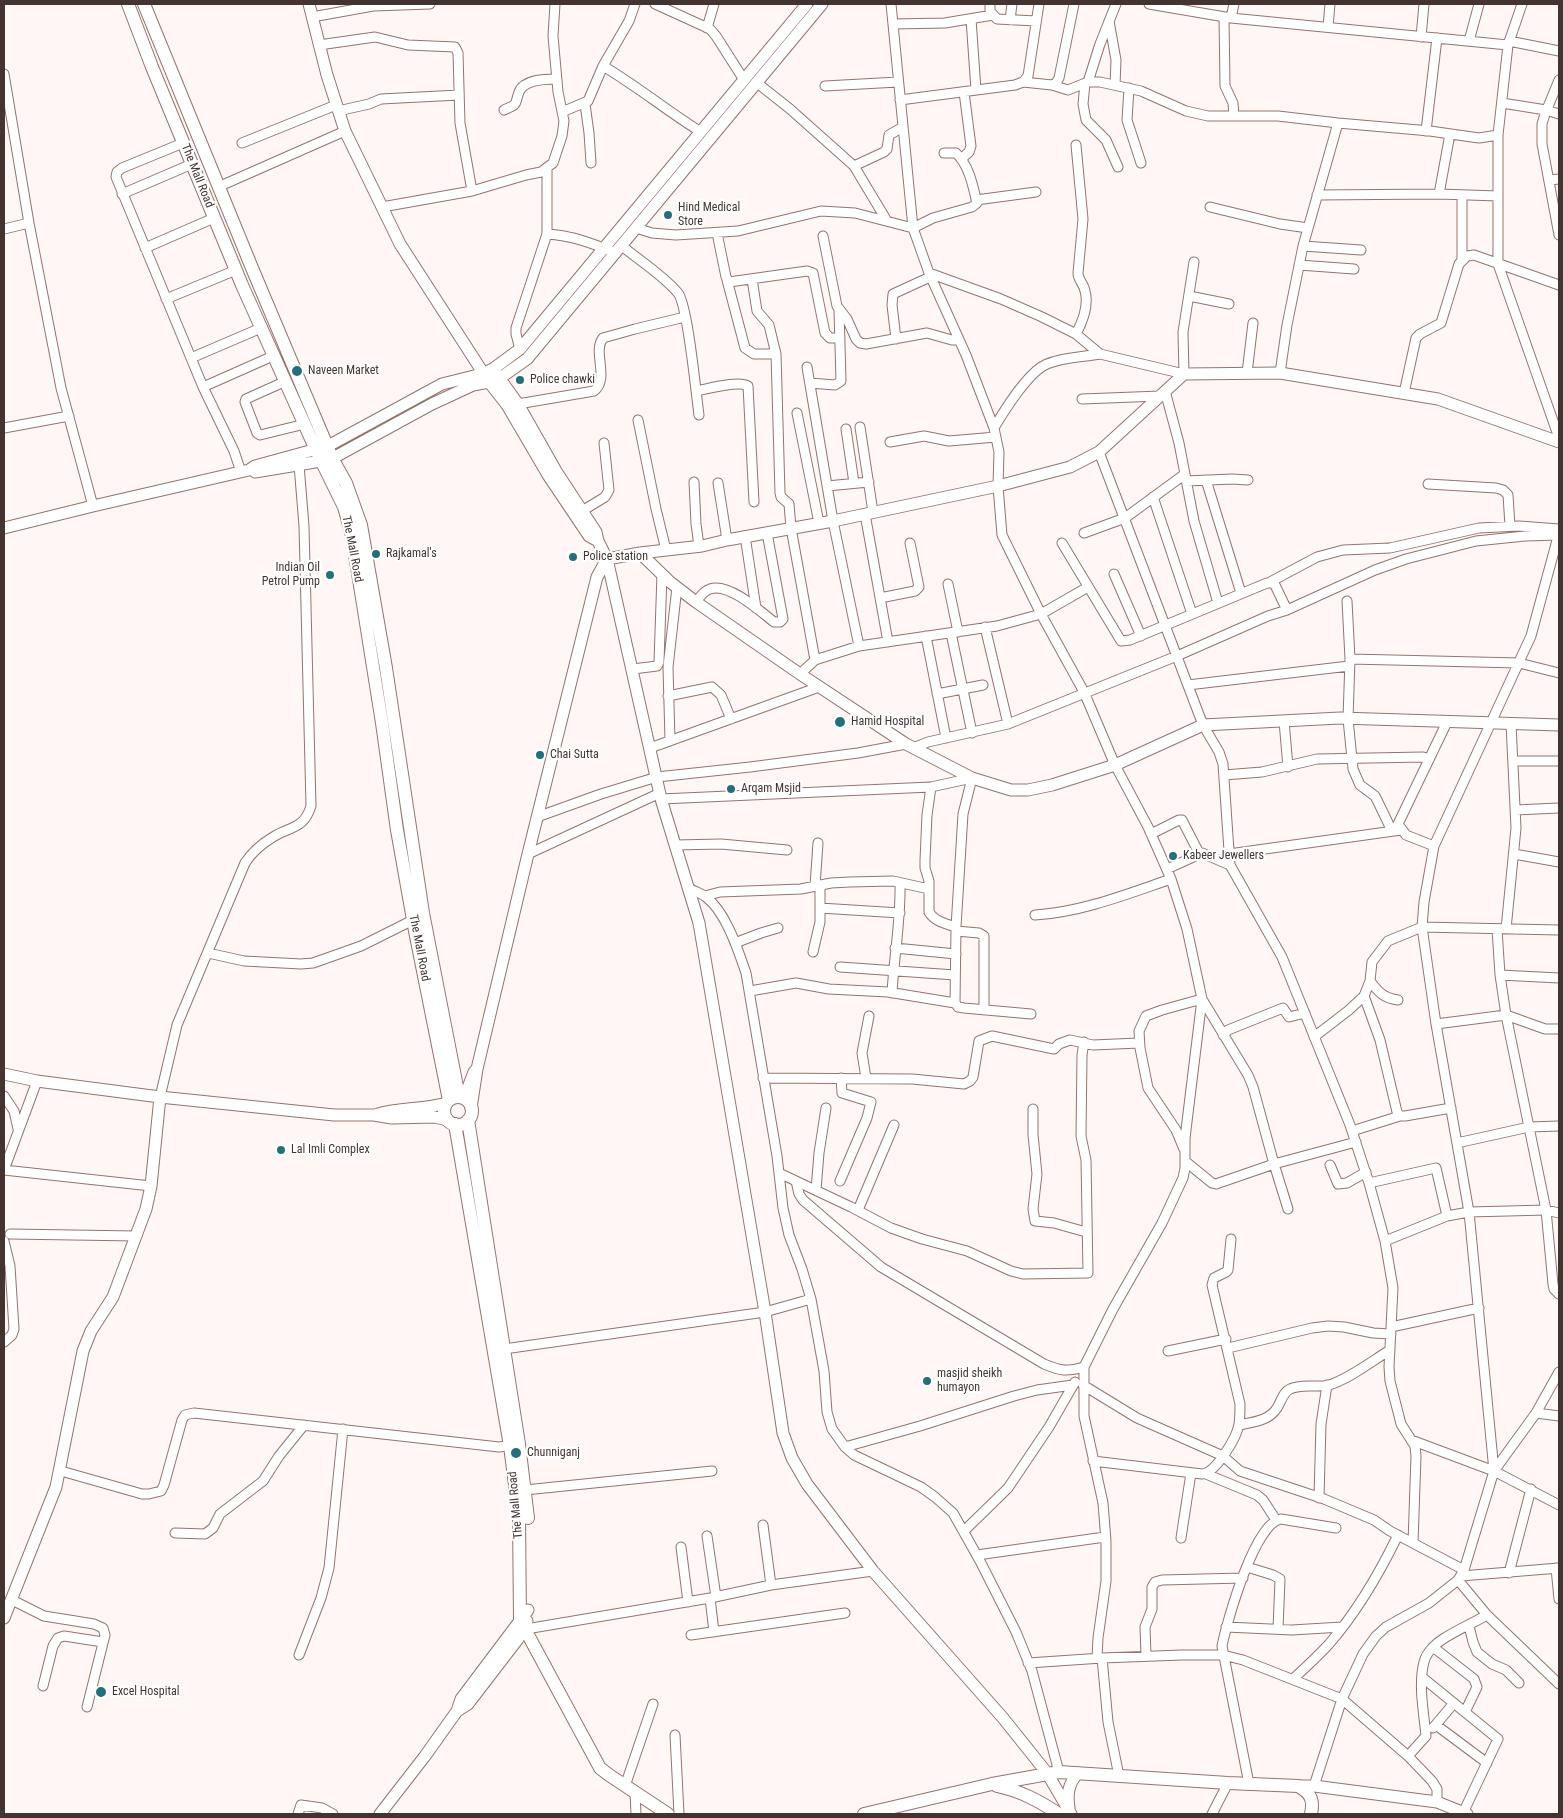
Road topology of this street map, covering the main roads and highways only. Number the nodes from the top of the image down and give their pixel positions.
1 (128, 4) edge
2 (144, 4) edge
3 (324, 454) junction
4 (460, 1104) junction
5 (452, 1122) junction
6 (515, 1445) junction
7 (526, 1621) junction
8 (992, 1784) junction
9 (1312, 1809) edge
10 (668, 1814) edge
11 (864, 1814) edge
12 (1066, 1814) edge

1 - 3 main road, The Mall Road
2 - 3 main road, The Mall Road
3 - 4 main road, The Mall Road
4 - 5 main road
4 - 5 main road, The Mall Road
4 - 6 main road, The Mall Road
5 - 6 main road, The Mall Road
6 - 7 main road, The Mall Road
6 - 7 main road, The Mall Road
7 - 10 main road, The Mall Road
8 - 9 main road
8 - 11 main road
8 - 12 main road

